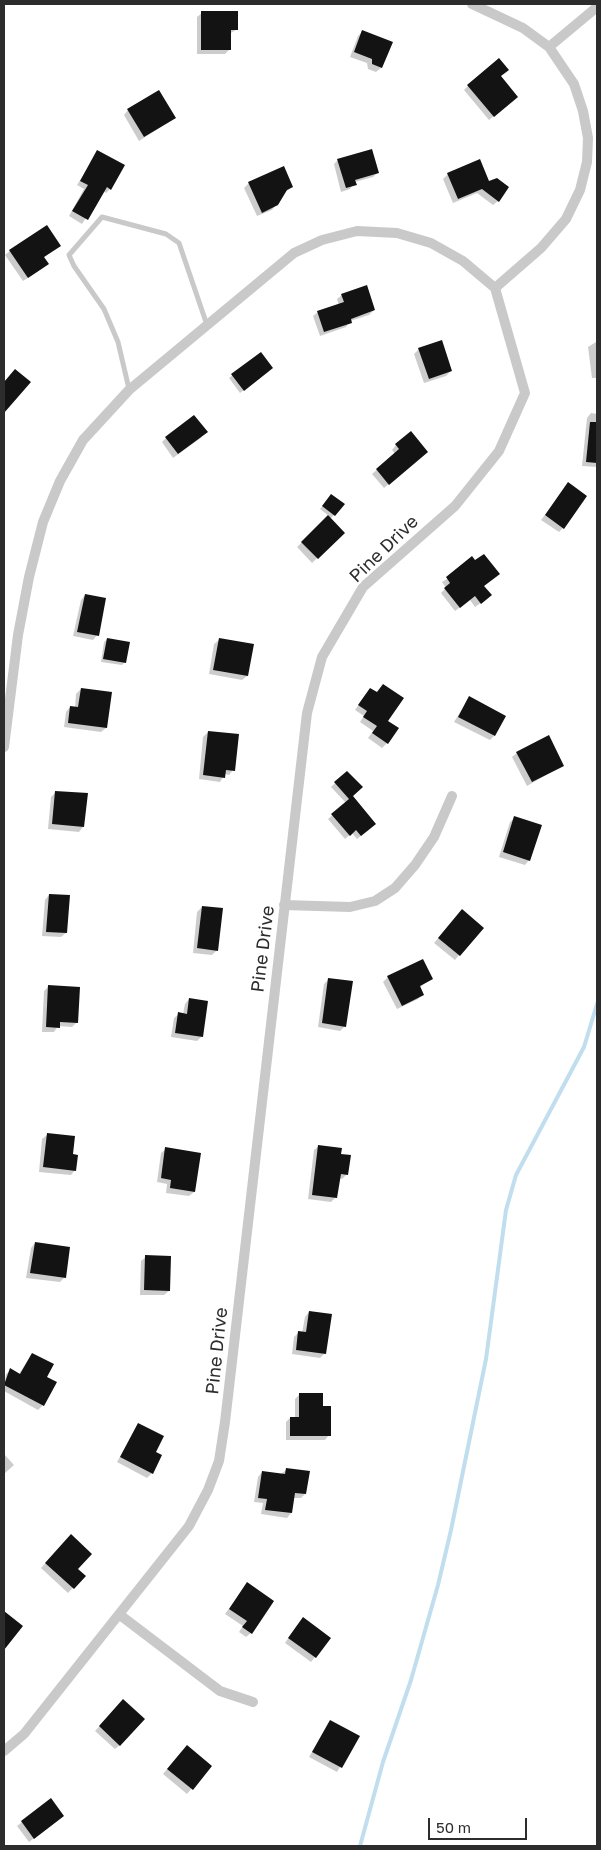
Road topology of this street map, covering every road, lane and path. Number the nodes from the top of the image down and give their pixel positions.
1 (472, 4) edge
2 (597, 7) edge
3 (549, 47) junction
4 (495, 288) junction
5 (207, 325) junction
6 (129, 390) junction
7 (4, 747) edge
8 (452, 796) dead end
9 (284, 906) junction
10 (120, 1615) junction
11 (253, 1702) dead end
12 (4, 1752) edge

1 - 3 street
2 - 3 street
3 - 4 street
4 - 5 street
4 - 9 street, Pine Drive
5 - 6 street
5 - 6 lane
6 - 7 street
8 - 9 street
9 - 10 street, Pine Drive
10 - 11 street
10 - 12 street, Pine Drive

